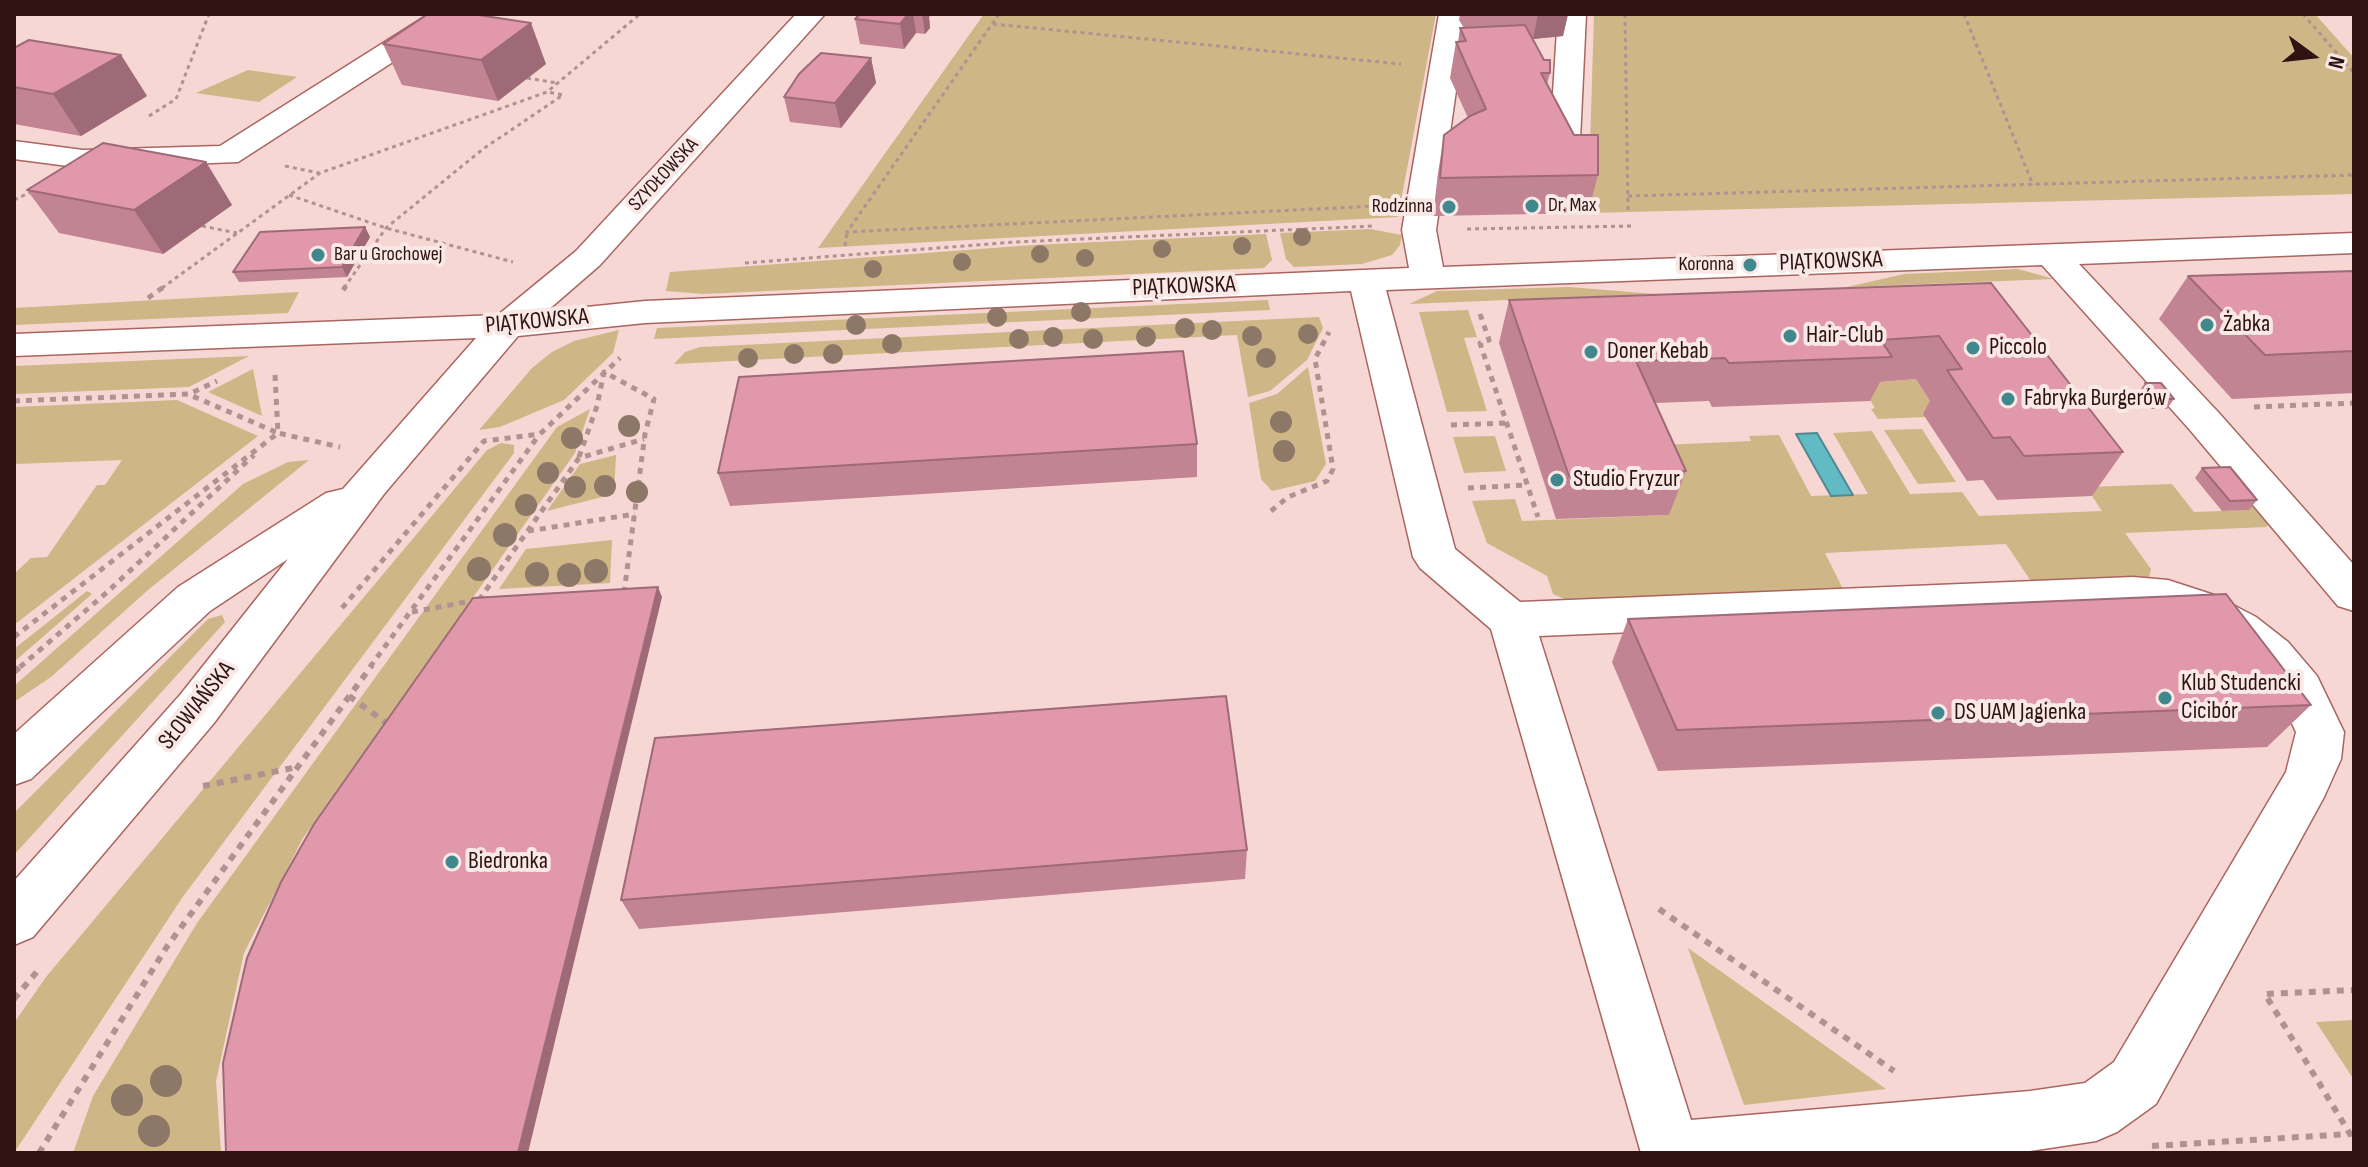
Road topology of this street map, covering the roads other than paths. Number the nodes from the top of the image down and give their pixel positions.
1 (448, 14) edge
2 (811, 14) edge
3 (1453, 14) edge
4 (1572, 14) edge
5 (1447, 46) junction
6 (1478, 49) edge
7 (1540, 55) edge
8 (1570, 58) junction
9 (1565, 140) edge
10 (14, 150) edge
11 (2354, 243) edge
12 (2051, 254) junction
13 (1428, 277) junction
14 (1366, 279) junction
15 (507, 326) junction
16 (14, 345) edge
17 (369, 484) junction
18 (2354, 594) edge
19 (1494, 606) junction
20 (14, 764) edge
21 (14, 920) edge

1 - 10 street
2 - 15 street, SZYDŁOWSKA
3 - 5 street
4 - 8 street
5 - 6 street
5 - 13 street
7 - 8 street
8 - 9 street
11 - 12 street, PIĄTKOWSKA
12 - 13 street, PIĄTKOWSKA
12 - 18 street
13 - 14 street, PIĄTKOWSKA
14 - 15 street, PIĄTKOWSKA
14 - 19 street
15 - 16 street, PIĄTKOWSKA
15 - 17 street, SŁOWIAŃSKA
17 - 20 street, SŁOWIAŃSKA
17 - 21 street, SŁOWIAŃSKA
19 - 19 street

